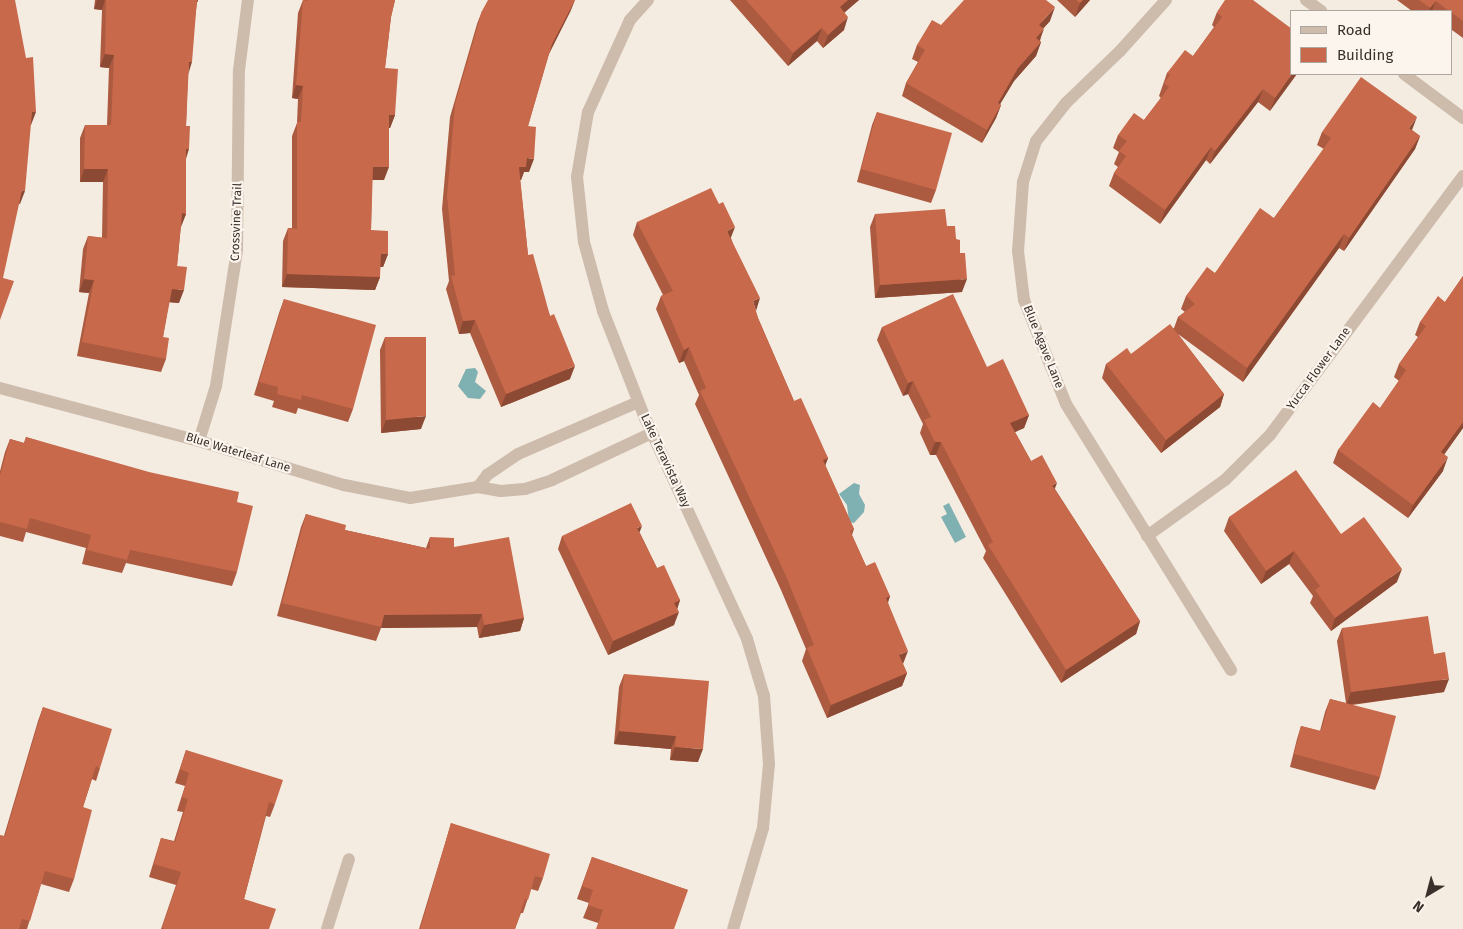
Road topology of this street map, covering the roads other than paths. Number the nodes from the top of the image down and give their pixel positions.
1 (248, 0) edge
2 (648, 0) edge
3 (1166, 0) edge
4 (1306, 0) edge
5 (1320, 10) edge
6 (1405, 75) edge
7 (1463, 118) edge
8 (1463, 176) edge
9 (0, 388) edge
10 (638, 402) junction
11 (652, 433) junction
12 (199, 441) junction
13 (478, 487) junction
14 (1147, 536) junction
15 (1231, 670) dead end
16 (349, 859) dead end
17 (327, 929) edge
18 (733, 929) edge

1 - 12 street, Crossvine Trail
2 - 10 street, Lake Teravista Way
3 - 14 street, Blue Agave Lane
4 - 5 street
6 - 7 street
8 - 14 street, Yucca Flower Lane
9 - 12 street, Blue Waterleaf Lane
10 - 11 street, Lake Teravista Way
10 - 13 street
11 - 13 street, Blue Waterleaf Lane
11 - 18 street, Lake Teravista Way
12 - 13 street, Blue Waterleaf Lane
14 - 15 street, Blue Agave Lane
16 - 17 street

